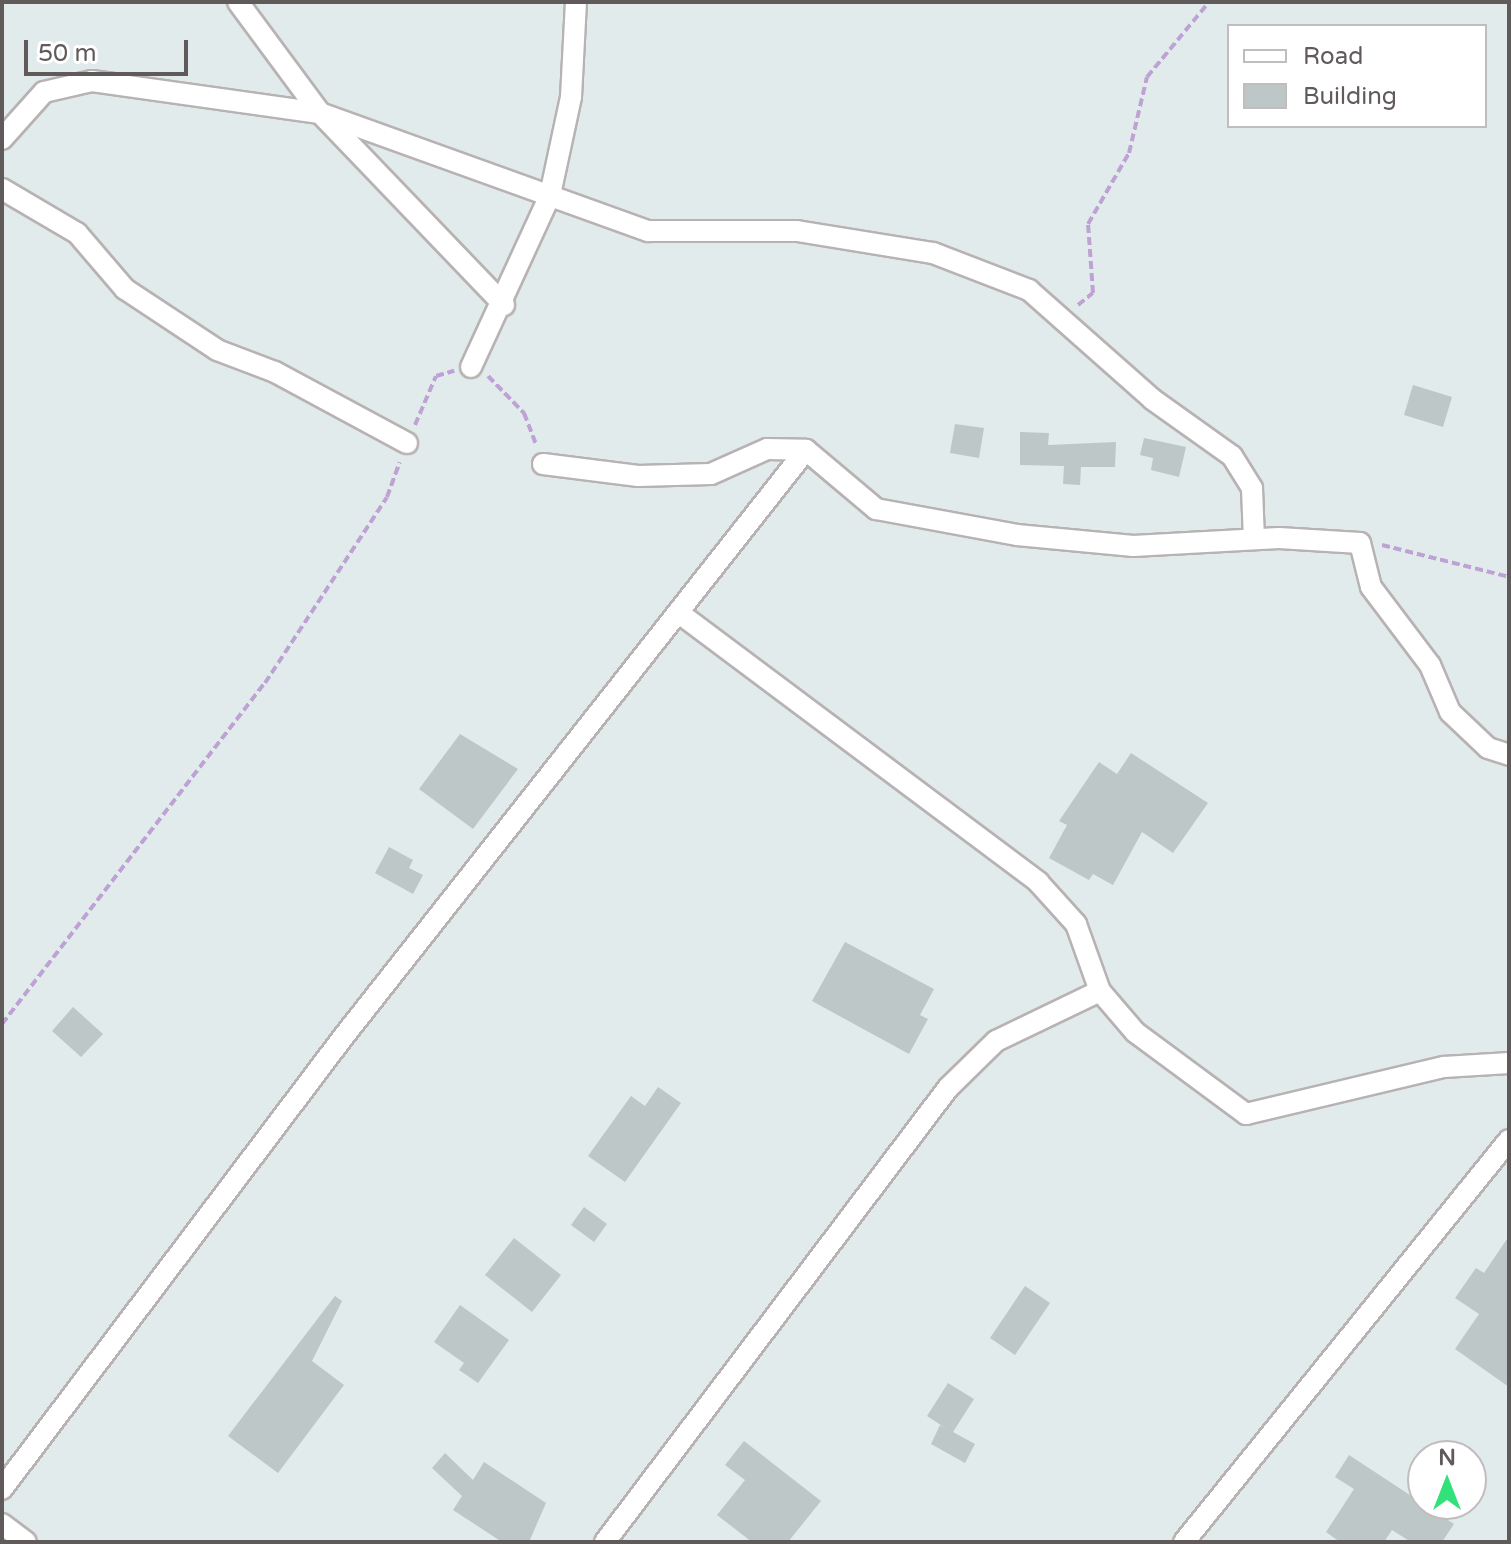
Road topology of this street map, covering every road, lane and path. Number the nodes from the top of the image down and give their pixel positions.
1 (238, 2) edge
2 (576, 2) edge
3 (1209, 2) edge
4 (320, 113) junction
5 (2, 139) edge
6 (2, 189) edge
7 (550, 195) junction
8 (504, 305) junction
9 (1061, 319) junction
10 (471, 367) junction
11 (407, 443) junction
12 (806, 450) junction
13 (543, 464) joint
14 (1254, 539) junction
15 (1360, 543) junction
16 (1509, 577) edge
17 (679, 613) junction
18 (1509, 755) edge
19 (1100, 991) junction
20 (2, 1024) edge
21 (1509, 1063) edge
22 (1509, 1140) edge
23 (2, 1489) edge
24 (2, 1524) edge
25 (26, 1542) edge
26 (605, 1542) edge
27 (1184, 1542) edge

1 - 4 street
2 - 7 street
3 - 9 path
4 - 5 street
4 - 7 street
4 - 8 street
6 - 11 street
7 - 8 street
7 - 9 street
8 - 10 street
9 - 14 street
10 - 11 path
10 - 13 path
11 - 20 path
12 - 13 street
12 - 14 street
12 - 17 street
14 - 15 street
15 - 16 path
15 - 18 street
17 - 19 street
17 - 23 street
19 - 21 street
19 - 26 street
22 - 27 street
24 - 25 street

